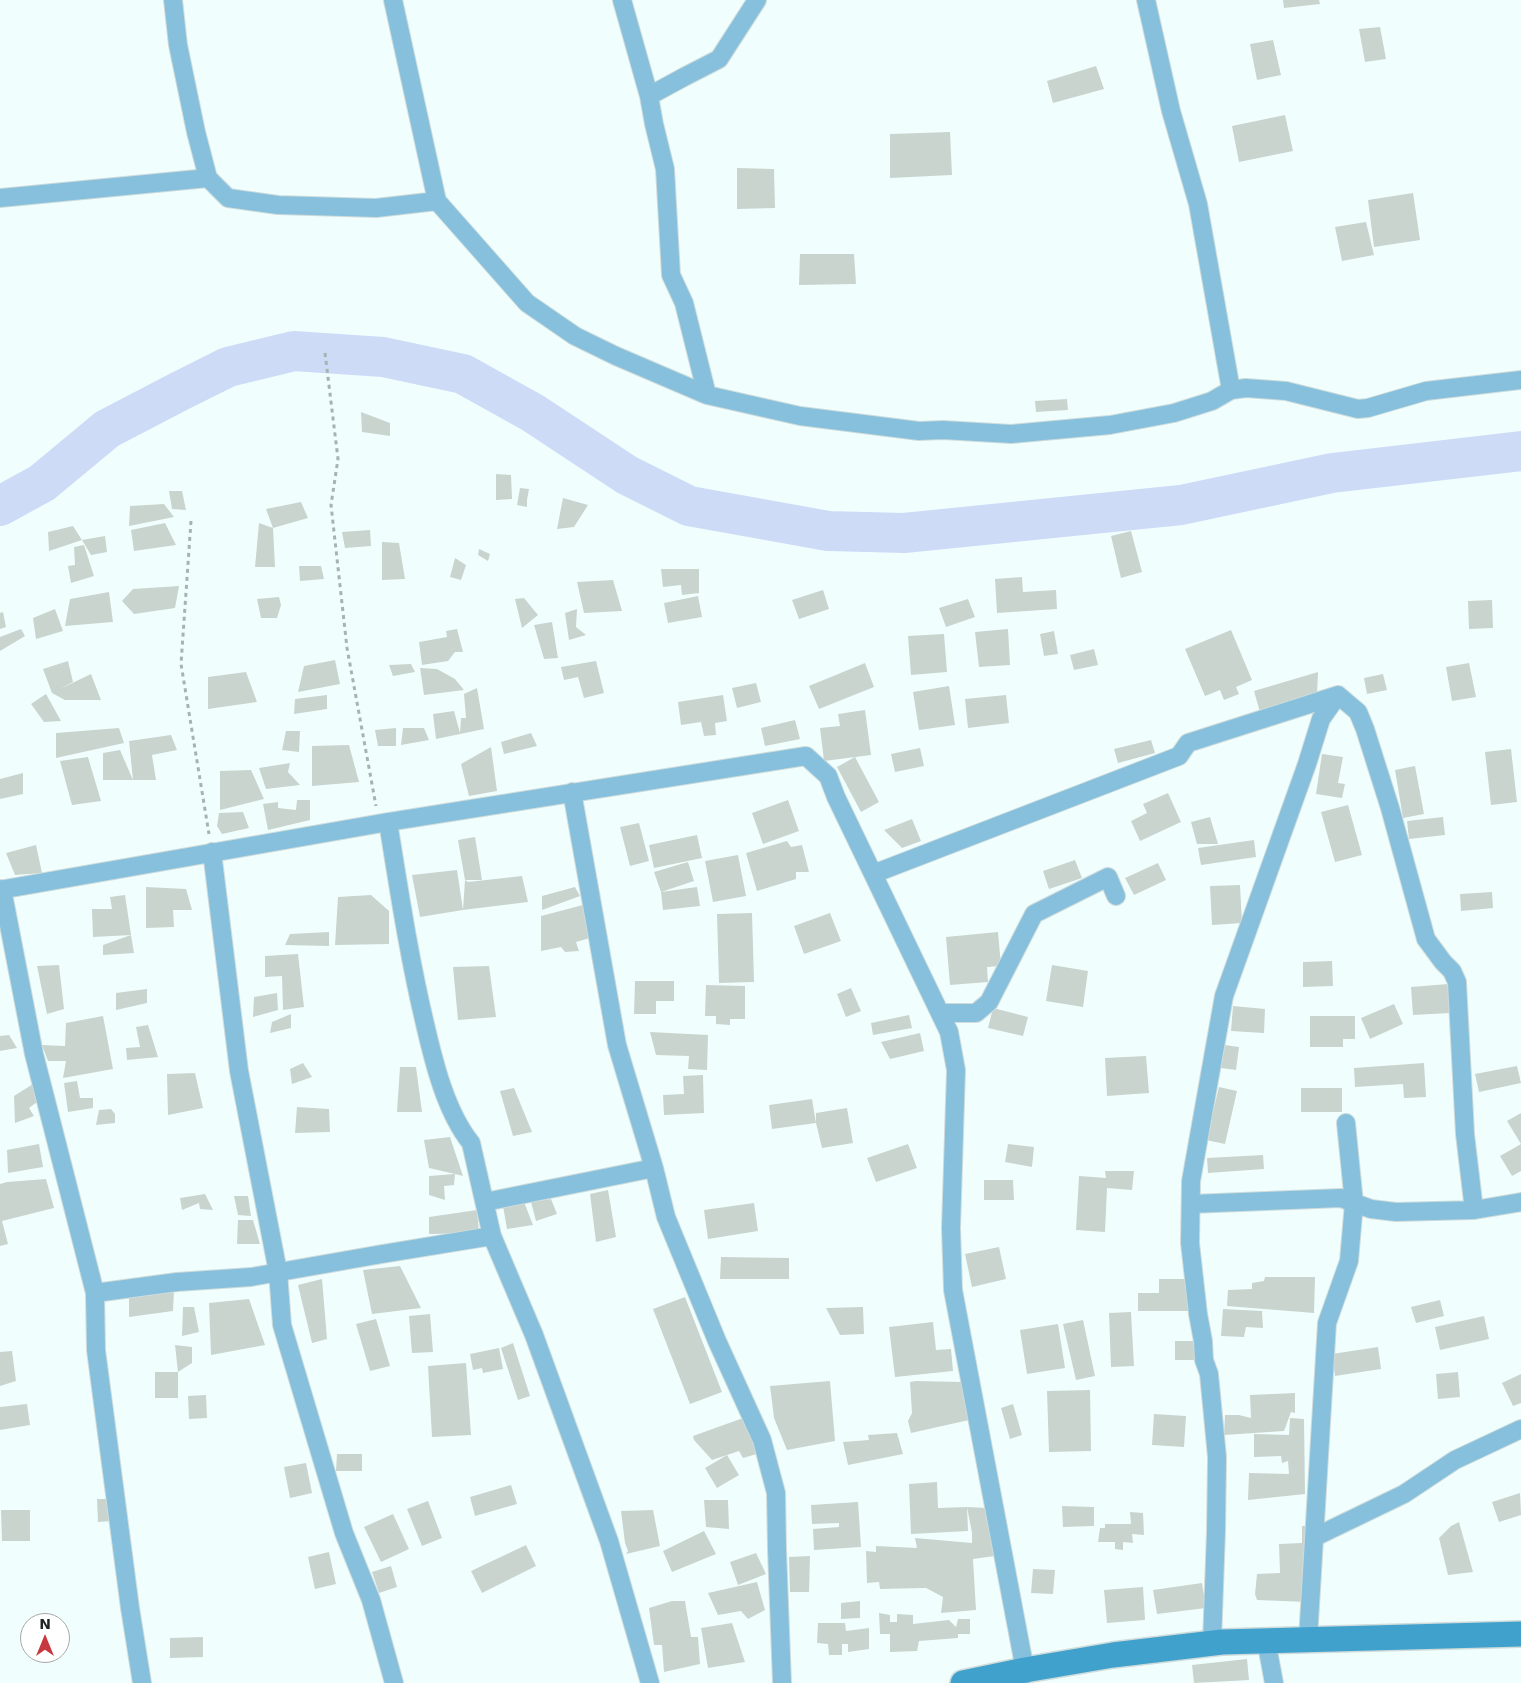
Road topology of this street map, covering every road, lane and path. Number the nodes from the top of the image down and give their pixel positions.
1 (173, 0) edge
2 (393, 0) edge
3 (622, 0) edge
4 (757, 0) edge
5 (1146, 0) edge
6 (649, 96) junction
7 (208, 178) junction
8 (0, 198) edge
9 (437, 201) junction
10 (325, 353) dead end
11 (1521, 380) edge
12 (1231, 390) junction
13 (707, 395) junction
14 (191, 521) dead end
15 (1338, 695) junction
16 (572, 792) junction
17 (384, 823) junction
18 (212, 852) junction
19 (873, 874) junction
20 (1, 890) edge
21 (1116, 896) dead end
22 (940, 1013) junction
23 (1346, 1123) dead end
24 (654, 1168) junction
25 (485, 1202) junction
26 (1521, 1202) edge
27 (1354, 1203) junction
28 (1191, 1204) junction
29 (1474, 1210) junction
30 (492, 1236) junction
31 (278, 1272) junction
32 (95, 1293) junction
33 (1521, 1429) edge
34 (1315, 1537) junction
35 (1521, 1634) edge
36 (1308, 1639) junction
37 (1266, 1640) junction
38 (1212, 1643) junction
39 (1022, 1676) edge
40 (142, 1683) edge
41 (394, 1683) edge
42 (650, 1683) edge
43 (782, 1683) edge
44 (962, 1683) edge
45 (1274, 1683) edge

1 - 7 street
2 - 9 street
3 - 6 street
4 - 6 street
5 - 12 street
6 - 13 street
7 - 8 street
7 - 9 street
9 - 13 street
10 - 17 path
11 - 12 street
12 - 13 street
14 - 18 path
15 - 19 street
15 - 28 street
15 - 29 street
16 - 17 street
16 - 19 street
16 - 24 street
17 - 18 street
17 - 25 street
18 - 20 street
18 - 31 street
19 - 22 street
20 - 32 street
21 - 22 street
22 - 39 street
23 - 27 street
24 - 25 street
24 - 43 street
25 - 30 street
26 - 29 street
27 - 28 street
27 - 29 street
27 - 34 street
28 - 38 street
30 - 31 street
30 - 42 street
31 - 32 street
31 - 41 street
32 - 40 street
33 - 34 street
34 - 36 street
35 - 36 street
36 - 37 street
37 - 38 street
37 - 45 street
38 - 39 street
39 - 44 street

